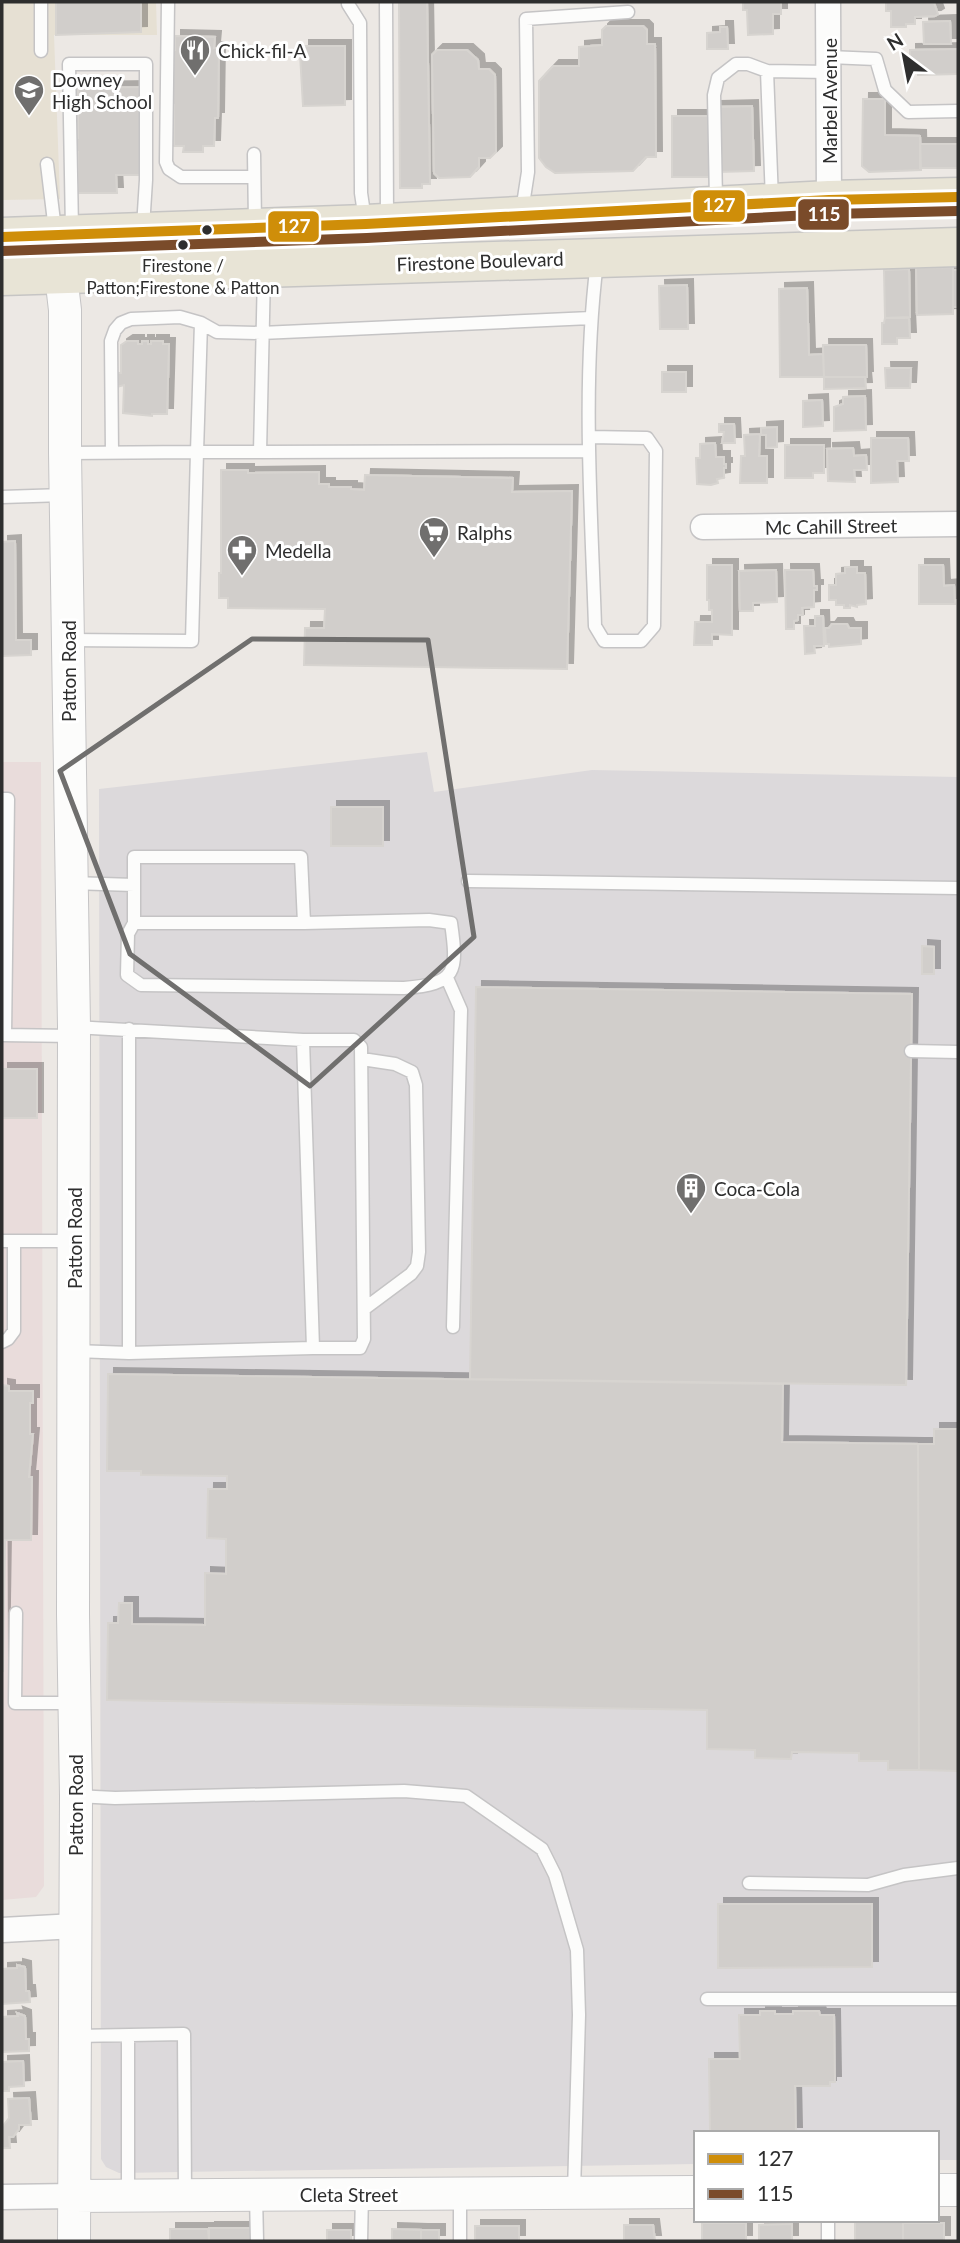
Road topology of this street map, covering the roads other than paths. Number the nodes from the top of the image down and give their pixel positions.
1 (41, 2) edge
2 (168, 2) edge
3 (386, 2) edge
4 (828, 2) edge
5 (348, 4) dead end
6 (628, 12) dead end
7 (41, 51) dead end
8 (828, 65) junction
9 (767, 71) junction
10 (958, 111) edge
11 (254, 153) dead end
12 (47, 164) dead end
13 (254, 177) junction
14 (958, 197) edge
15 (829, 200) junction
16 (772, 202) junction
17 (706, 206) junction
18 (522, 215) junction
19 (376, 223) junction
20 (255, 228) junction
21 (143, 232) junction
22 (64, 234) junction
23 (2, 237) edge
24 (958, 247) edge
25 (697, 254) junction
26 (598, 258) junction
27 (406, 264) junction
28 (249, 269) junction
29 (62, 273) junction
30 (2, 276) edge
31 (591, 318) junction
32 (201, 323) junction
33 (261, 333) junction
34 (589, 437) junction
35 (589, 451) junction
36 (197, 452) junction
37 (260, 452) junction
38 (65, 453) junction
39 (112, 453) junction
40 (66, 495) junction
41 (2, 497) edge
42 (958, 524) edge
43 (704, 527) dead end
44 (68, 640) junction
45 (2, 799) edge
46 (468, 881) dead end
47 (71, 883) junction
48 (134, 885) junction
49 (958, 888) edge
50 (134, 923) junction
51 (304, 923) junction
52 (447, 978) junction
53 (129, 1030) junction
54 (74, 1032) junction
55 (4, 1035) edge
56 (303, 1040) junction
57 (911, 1051) dead end
58 (958, 1052) edge
59 (362, 1059) junction
60 (8, 1241) edge
61 (74, 1241) junction
62 (364, 1309) junction
63 (453, 1326) dead end
64 (2, 1342) edge
65 (313, 1348) junction
66 (75, 1351) junction
67 (129, 1353) junction
68 (16, 1613) dead end
69 (75, 1703) junction
70 (76, 1796) junction
71 (958, 1868) edge
72 (749, 1883) dead end
73 (75, 1926) junction
74 (2, 1930) edge
75 (958, 1998) edge
76 (707, 1999) dead end
77 (76, 2036) junction
78 (128, 2036) junction
79 (939, 2190) edge
80 (958, 2190) edge
81 (574, 2192) junction
82 (694, 2192) edge
83 (460, 2193) junction
84 (362, 2194) junction
85 (185, 2195) junction
86 (256, 2195) junction
87 (74, 2196) junction
88 (128, 2196) junction
89 (2, 2197) edge
90 (828, 2222) edge
91 (74, 2241) edge
92 (257, 2241) edge
93 (361, 2241) edge
94 (460, 2241) edge
95 (828, 2241) edge

1 - 7 lane
2 - 13 lane
3 - 19 lane
4 - 8 street, Marbel Avenue
5 - 19 lane
6 - 18 lane
8 - 9 lane
8 - 10 lane
8 - 15 street, Marbel Avenue
9 - 16 lane
9 - 17 lane
11 - 13 lane
12 - 22 lane
13 - 20 lane
14 - 15 main road
15 - 16 main road
15 - 25 main road
16 - 17 main road
17 - 18 main road
17 - 26 main road
18 - 19 main road
18 - 27 main road
19 - 20 main road
19 - 28 main road
20 - 21 main road
21 - 22 main road
21 - 22 lane
22 - 23 main road
22 - 29 street, Patton Road
24 - 25 main road, Firestone Boulevard
25 - 26 main road, Firestone Boulevard
26 - 27 main road, Firestone Boulevard
26 - 31 lane
27 - 28 main road, Firestone Boulevard
28 - 29 main road, Firestone Boulevard
28 - 33 lane
29 - 30 main road, Firestone Boulevard
29 - 38 street, Patton Road
31 - 33 lane
31 - 34 lane
32 - 33 lane
32 - 36 lane
32 - 39 lane
33 - 37 lane
34 - 35 lane
34 - 35 lane
35 - 37 lane
36 - 37 lane
36 - 39 lane
36 - 44 lane
38 - 39 lane
38 - 40 street, Patton Road
40 - 41 lane
40 - 44 street, Patton Road
42 - 43 street, Mc Cahill Street
44 - 47 street, Patton Road
45 - 55 lane
46 - 49 lane
47 - 48 lane
47 - 54 street, Patton Road
48 - 50 lane
48 - 51 lane
50 - 51 lane
50 - 52 lane
51 - 52 lane
52 - 63 lane
53 - 54 lane
53 - 56 lane
53 - 67 lane
54 - 55 lane
54 - 61 street, Patton Road
56 - 59 lane
56 - 65 lane
57 - 58 lane
59 - 62 lane
59 - 62 lane
60 - 61 lane
60 - 64 lane
61 - 66 street, Patton Road
62 - 65 lane
65 - 67 lane
66 - 67 lane
66 - 69 street, Patton Road
68 - 69 lane
69 - 70 street, Patton Road
70 - 73 street, Patton Road
70 - 81 lane
71 - 72 lane
73 - 74 street
73 - 77 street, Patton Road
75 - 76 lane
77 - 78 lane
77 - 87 street, Patton Road
78 - 85 lane
78 - 88 lane
79 - 80 street
81 - 82 street, Cleta Street
81 - 83 street, Cleta Street
83 - 84 street, Cleta Street
83 - 94 lane
84 - 86 street, Cleta Street
84 - 93 lane
85 - 86 street, Cleta Street
85 - 88 street, Cleta Street
86 - 92 lane
87 - 88 street, Cleta Street
87 - 89 street, Cleta Street
87 - 91 street, Patton Road
90 - 95 lane

